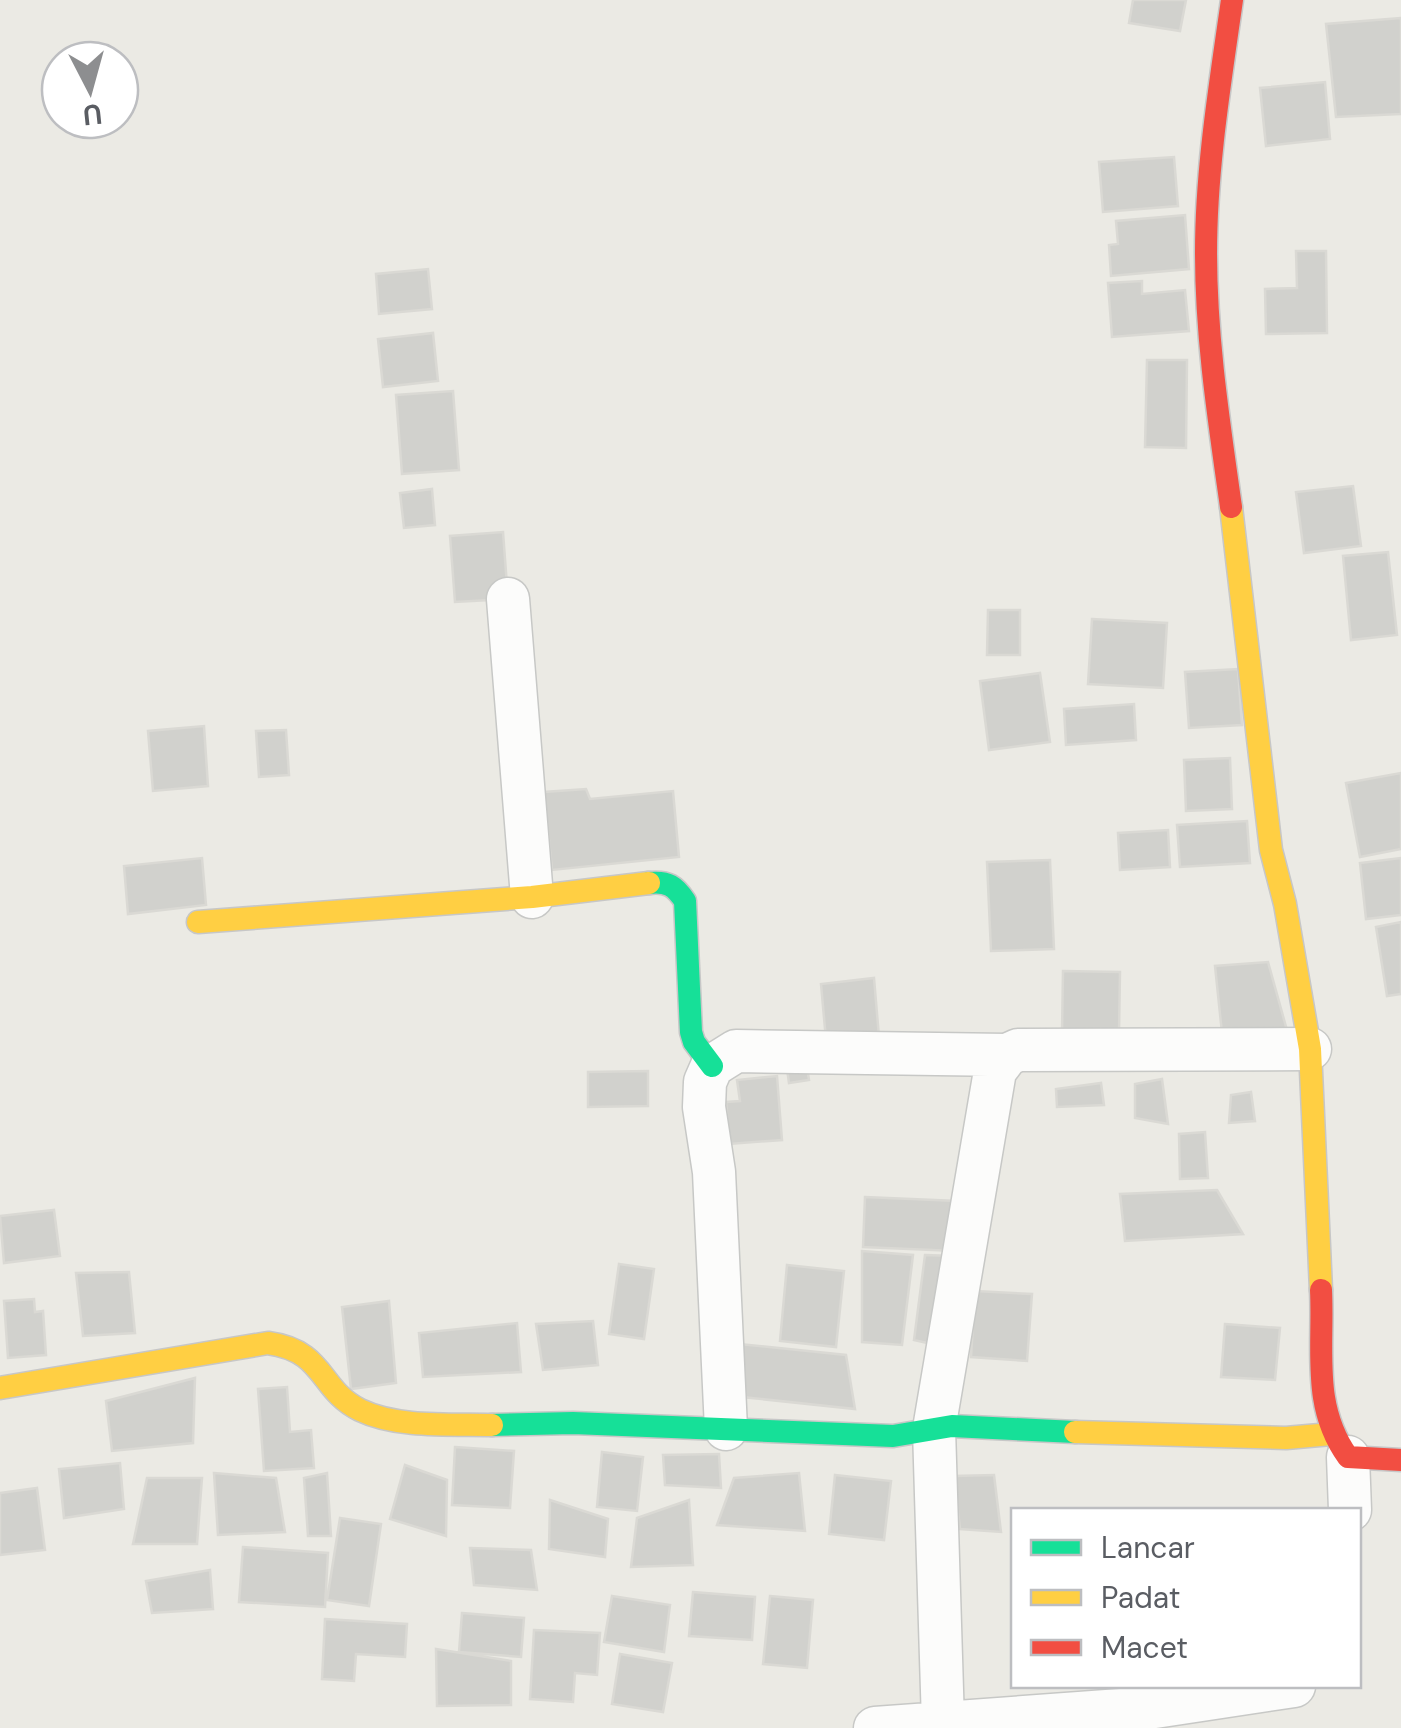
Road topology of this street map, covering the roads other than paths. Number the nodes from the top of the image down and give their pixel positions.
1 (1232, 0) edge
2 (508, 599) dead end
3 (532, 897) junction
4 (198, 922) dead end
5 (1310, 1049) junction
6 (1007, 1055) junction
7 (712, 1066) junction
8 (0, 1388) edge
9 (726, 1429) junction
10 (934, 1429) junction
11 (1340, 1445) junction
12 (1401, 1460) edge
13 (1350, 1508) edge
14 (1281, 1688) edge
15 (943, 1723) junction
16 (875, 1728) edge

1 - 5 street
2 - 3 street
3 - 4 street
3 - 7 street
5 - 6 street
5 - 11 street
6 - 7 street
6 - 10 street
7 - 9 street
8 - 9 street
9 - 10 street
10 - 11 street
10 - 15 street
11 - 12 street
11 - 13 street
14 - 15 street
15 - 16 street

